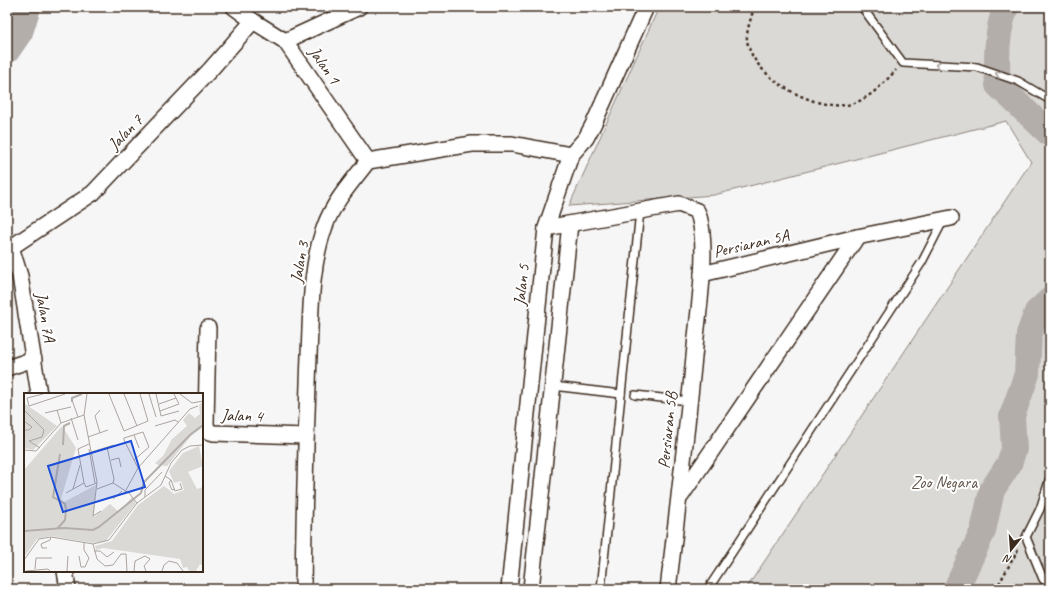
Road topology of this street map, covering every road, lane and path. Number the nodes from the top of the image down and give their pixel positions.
1 (234, 7) edge
2 (359, 7) edge
3 (646, 7) edge
4 (754, 7) edge
5 (862, 7) edge
6 (252, 21) junction
7 (285, 41) junction
8 (903, 63) junction
9 (1050, 100) edge
10 (571, 155) junction
11 (368, 161) junction
12 (640, 211) junction
13 (948, 218) joint
14 (570, 224) junction
15 (546, 228) junction
16 (857, 237) junction
17 (9, 249) edge
18 (702, 274) junction
19 (208, 328) dead end
20 (34, 359) junction
21 (7, 368) edge
22 (553, 386) junction
23 (39, 393) edge
24 (621, 394) junction
25 (635, 395) dead end
26 (689, 401) junction
27 (306, 436) junction
28 (1050, 478) edge
29 (680, 498) junction
30 (1026, 538) junction
31 (65, 572) edge
32 (1050, 586) edge
33 (68, 589) edge
34 (303, 589) edge
35 (509, 589) edge
36 (531, 589) edge
37 (601, 589) edge
38 (668, 589) edge
39 (708, 589) edge
40 (996, 589) edge

1 - 6 street, Jalan 1
2 - 7 street
3 - 10 street, Jalan 5
4 - 8 path
5 - 8 lane
6 - 7 street, Jalan 1
6 - 17 street, Jalan 7
7 - 11 street, Jalan 1
9 -> 8 lane
10 - 11 street
10 - 15 street, Jalan 5
11 - 27 street, Jalan 3
12 - 14 street, Persiaran 5A
12 - 18 street, Persiaran 5A
12 - 24 lane
13 - 16 street, Persiaran 5A
13 - 39 lane
14 - 15 street, Persiaran 5A
14 - 22 street
15 - 35 street, Jalan 5
16 - 18 street, Persiaran 5A
16 - 29 street
17 - 20 street, Jalan 7A
18 - 26 street, Persiaran 5B
19 - 27 street, Jalan 4
20 - 21 street
20 - 23 street, Jalan 7A
22 - 24 lane
22 - 36 street
24 - 37 lane
25 - 26 lane
26 - 29 street, Persiaran 5B
27 - 34 street, Jalan 3
28 - 30 lane
29 - 38 street, Persiaran 5B
30 - 32 lane
30 - 40 path
31 - 33 street

